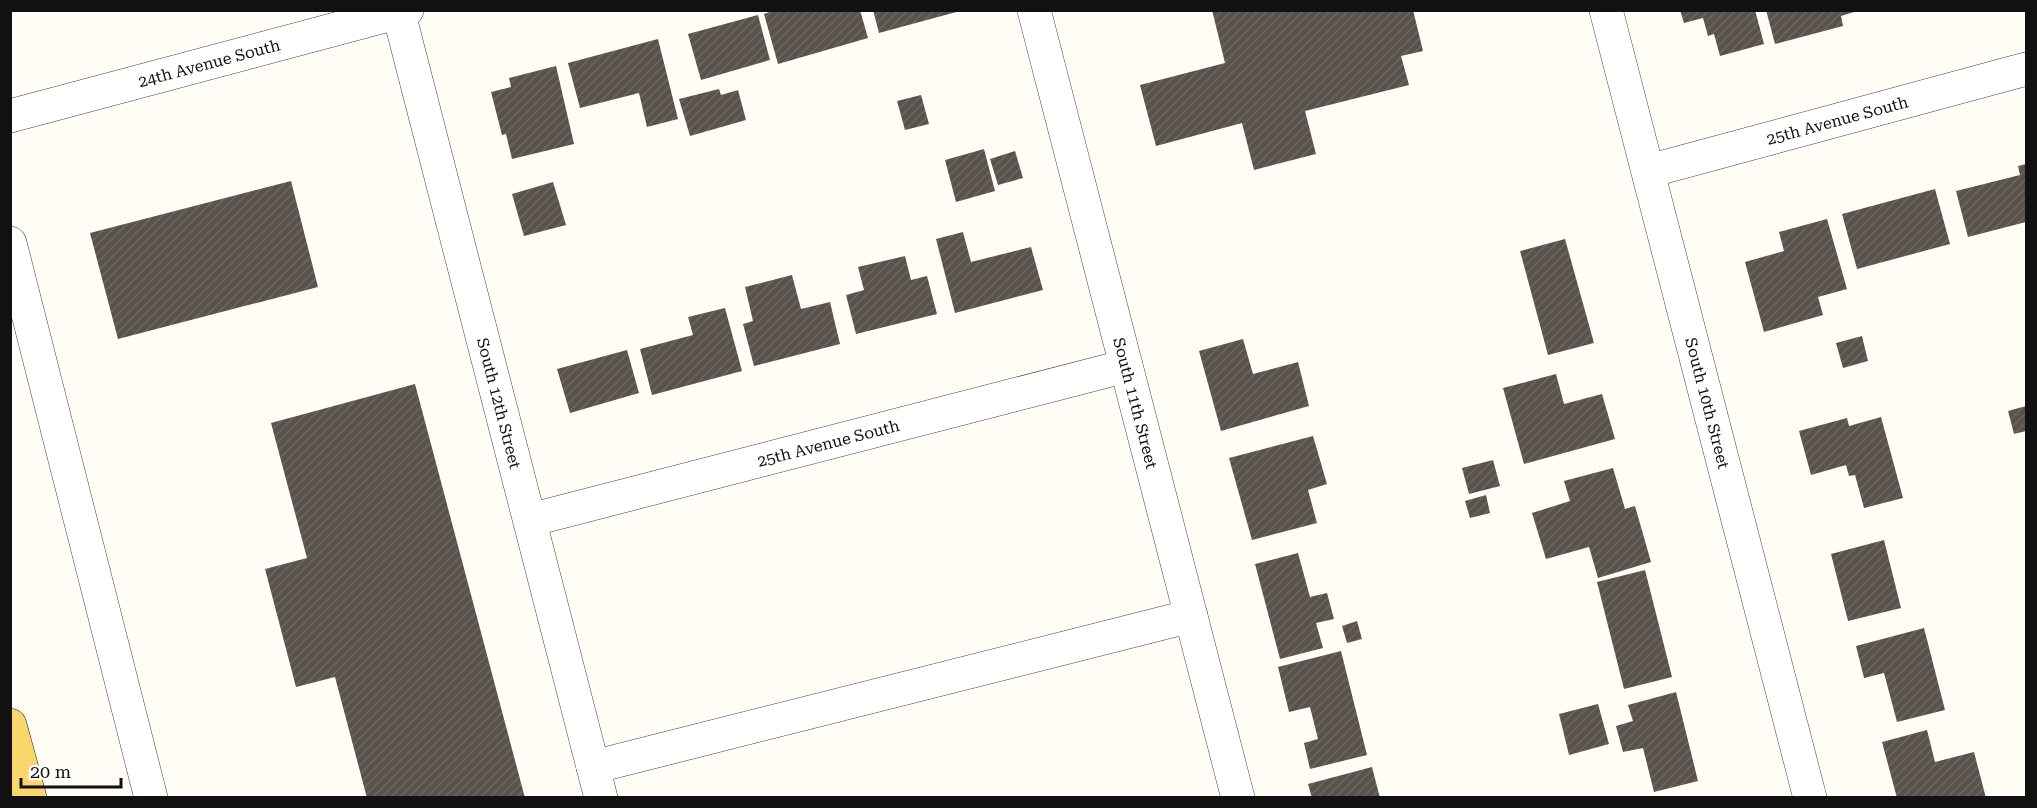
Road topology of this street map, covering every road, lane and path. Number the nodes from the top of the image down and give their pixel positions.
1 (1034, 10) edge
2 (1606, 10) edge
3 (401, 11) edge
4 (2026, 69) edge
5 (10, 116) edge
6 (1649, 171) junction
7 (10, 243) edge
8 (1125, 366) junction
9 (530, 520) junction
10 (1191, 616) junction
11 (10, 725) edge
12 (593, 766) junction
13 (30, 798) edge
14 (151, 798) edge
15 (601, 798) edge
16 (1238, 798) edge
17 (1810, 798) edge

1 - 8 street, South 11th Street
2 - 6 street, South 10th Street
3 - 5 street, 24th Avenue South
3 - 9 street, South 12th Street
4 - 6 street, 25th Avenue South
6 - 17 street, South 10th Street
7 - 14 street
8 - 9 street, 25th Avenue South
8 - 10 street, South 11th Street
9 - 12 street, South 12th Street
10 - 12 street
10 - 16 street, South 11th Street
11 - 13 main road
12 - 15 street, South 12th Street

